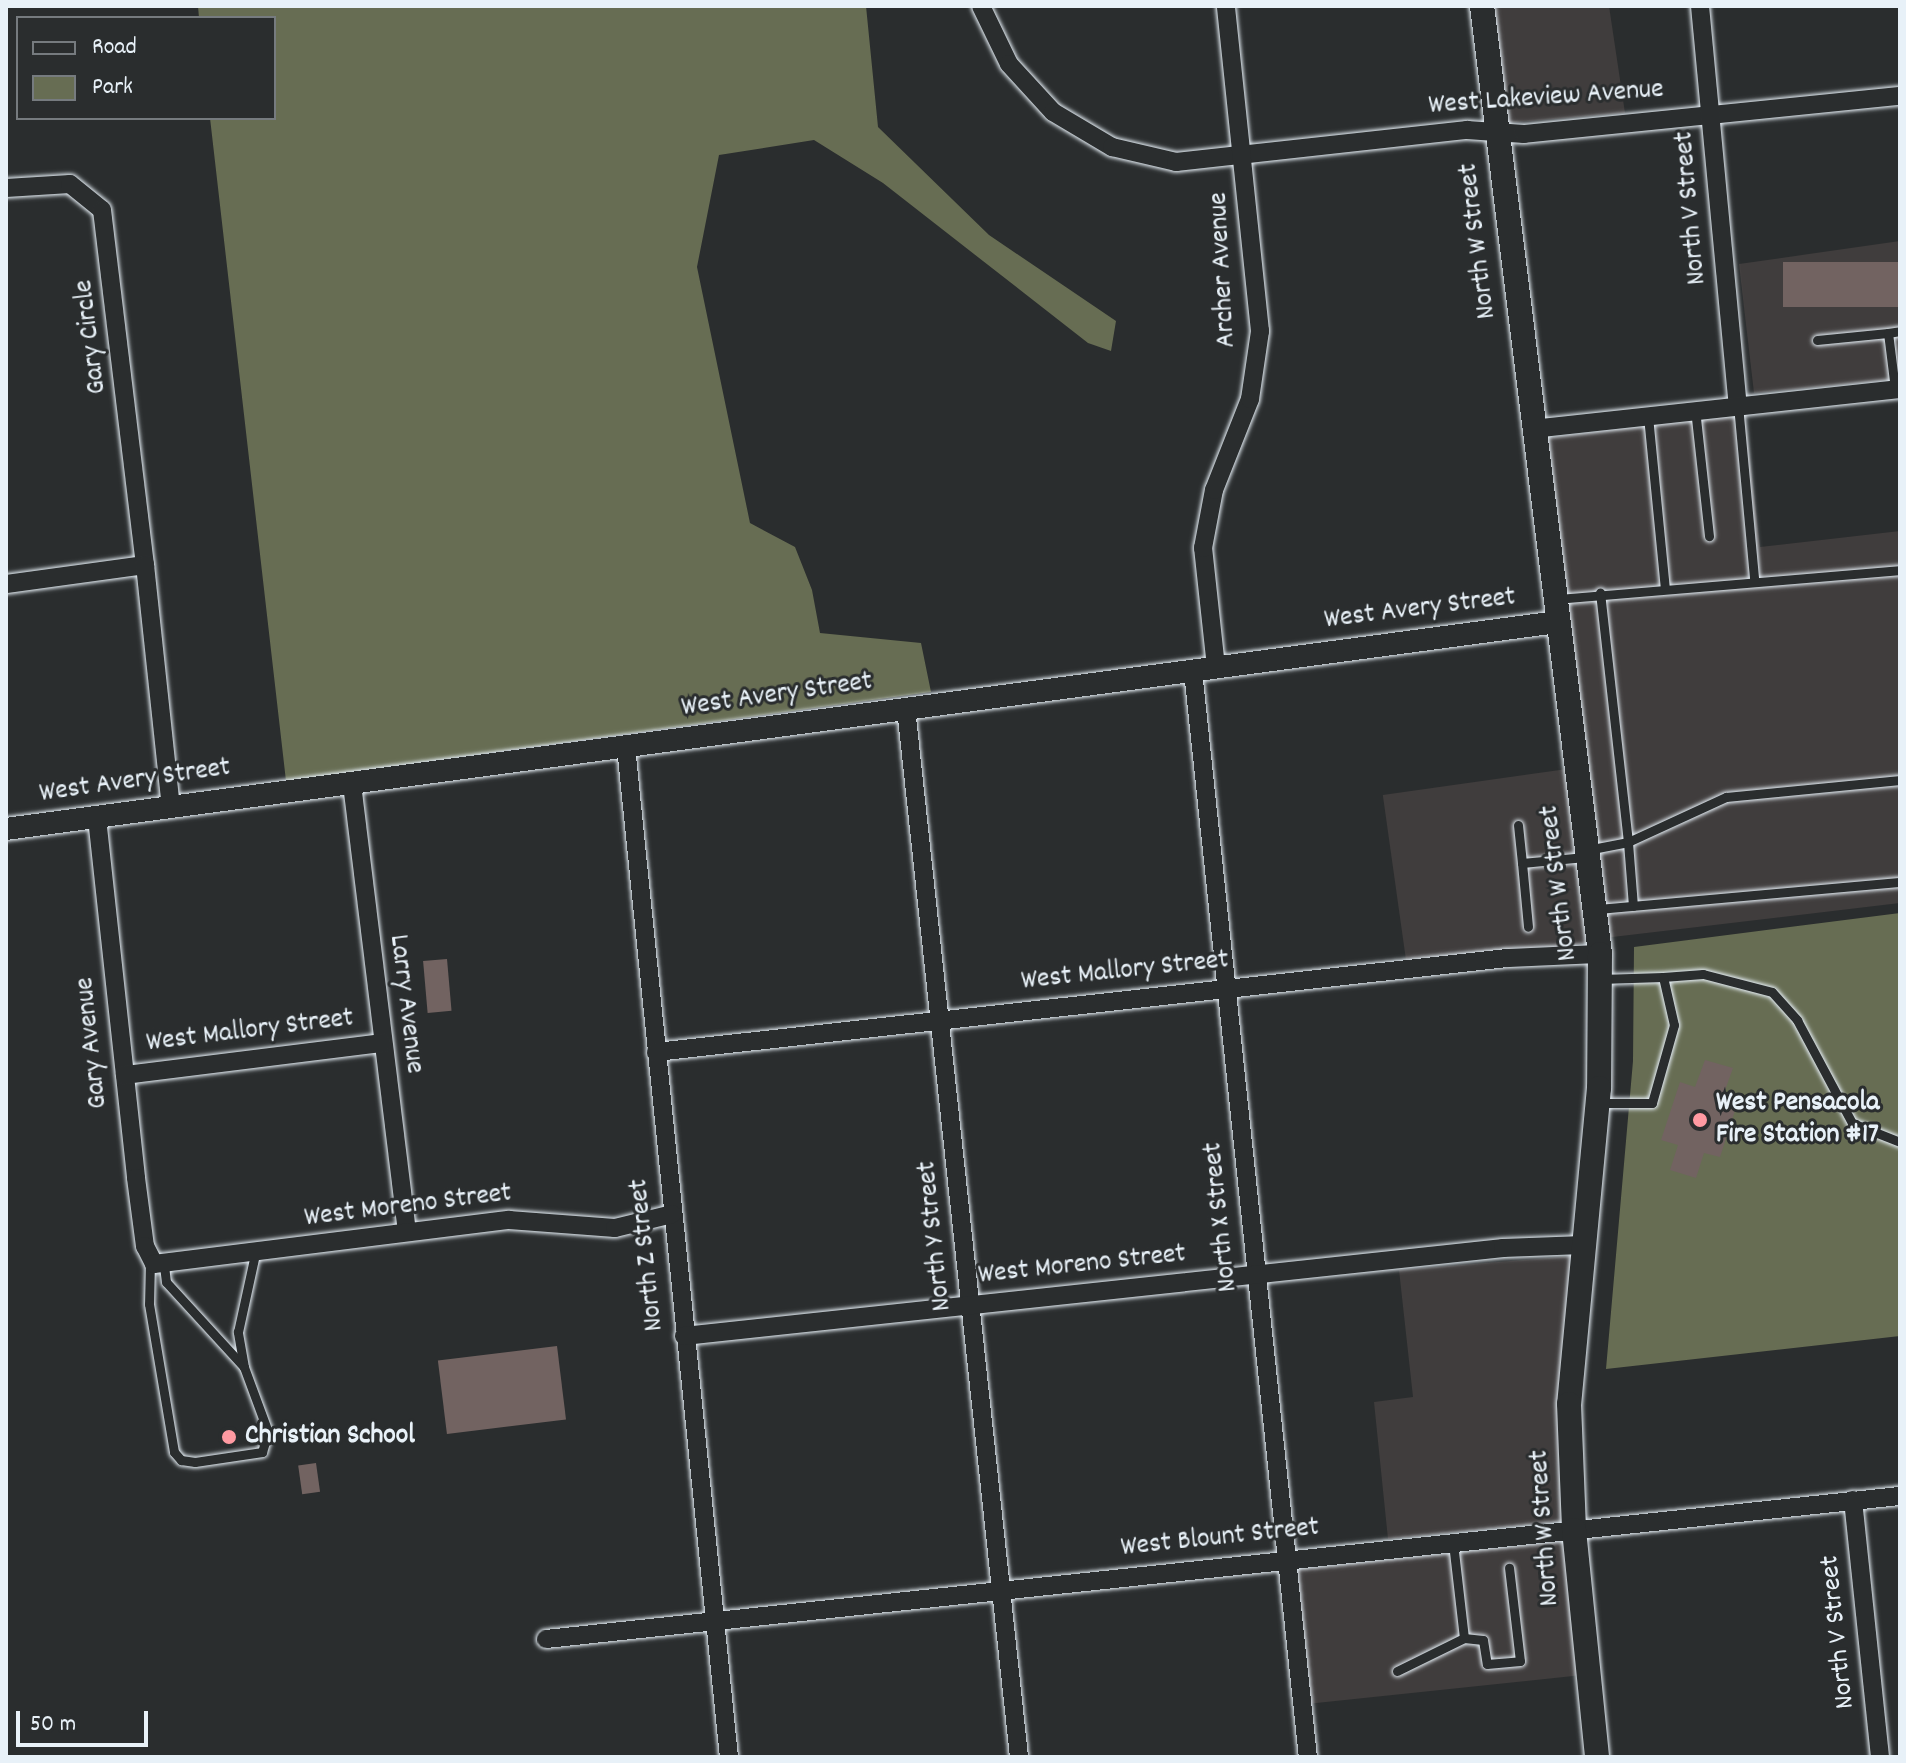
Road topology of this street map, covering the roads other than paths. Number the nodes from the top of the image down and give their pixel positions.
1 (981, 6) edge
2 (1226, 6) edge
3 (1482, 6) edge
4 (1700, 6) edge
5 (1900, 96) edge
6 (1712, 115) junction
7 (1497, 133) junction
8 (1244, 157) junction
9 (6, 188) edge
10 (1900, 331) edge
11 (1888, 333) junction
12 (1817, 340) dead end
13 (1897, 389) edge
14 (1738, 405) junction
15 (1695, 409) junction
16 (1648, 415) junction
17 (1532, 429) junction
18 (1709, 536) dead end
19 (145, 565) junction
20 (1900, 570) edge
21 (1754, 579) junction
22 (6, 584) edge
23 (1665, 588) junction
24 (1600, 593) junction
25 (1555, 611) junction
26 (1216, 667) junction
27 (1193, 671) junction
28 (906, 708) junction
29 (626, 747) junction
30 (1900, 780) edge
31 (352, 784) junction
32 (171, 807) junction
33 (97, 818) junction
34 (1518, 825) dead end
35 (6, 829) edge
36 (1628, 842) junction
37 (1588, 853) junction
38 (1522, 863) junction
39 (1900, 882) edge
40 (1633, 906) junction
41 (1595, 909) junction
42 (1528, 927) dead end
43 (1600, 954) junction
44 (1663, 977) junction
45 (1600, 979) junction
46 (1225, 990) junction
47 (940, 1020) junction
48 (382, 1043) junction
49 (656, 1052) junction
50 (125, 1075) junction
51 (1598, 1103) junction
52 (1900, 1142) edge
53 (672, 1214) junction
54 (407, 1231) junction
55 (1583, 1245) junction
56 (255, 1254) junction
57 (157, 1264) junction
58 (1256, 1275) junction
59 (972, 1306) junction
60 (684, 1336) junction
61 (244, 1367) junction
62 (1900, 1496) edge
63 (1853, 1500) junction
64 (1574, 1530) junction
65 (1453, 1543) junction
66 (1287, 1560) junction
67 (1509, 1568) dead end
68 (1000, 1590) junction
69 (715, 1624) junction
70 (1464, 1638) junction
71 (546, 1639) dead end
72 (1397, 1671) dead end
73 (729, 1757) edge
74 (1019, 1757) edge
75 (1308, 1757) edge
76 (1597, 1757) edge
77 (1880, 1757) edge

1 - 8 street, West Lakeview Avenue
2 - 8 street, Archer Avenue
3 - 7 main road, North W Street
4 - 6 street, North V Street
5 - 6 street, West Lakeview Avenue
6 - 7 street, West Lakeview Avenue
6 - 14 street, North V Street
7 - 8 street, West Lakeview Avenue
7 - 17 main road, North W Street
8 - 26 street, Archer Avenue
9 - 19 street, Gary Circle
10 - 11 lane
11 - 12 lane
11 - 13 lane
13 - 14 street
14 - 15 street
14 - 21 lane
15 - 16 street
15 - 18 lane
16 - 17 street
16 - 23 lane
17 - 25 main road, North W Street
19 - 22 street
19 - 32 street, Gary Circle
20 - 21 lane
21 - 23 lane
23 - 24 lane
24 - 25 lane
24 - 36 lane
25 - 26 street, West Avery Street
25 - 37 main road, North W Street
26 - 27 street, West Avery Street
27 - 28 street, West Avery Street
27 - 46 street, North X Street
28 - 29 street, West Avery Street
28 - 47 street, North Y Street
29 - 31 street, West Avery Street
29 - 49 street, North Z Street
30 - 36 lane
31 - 32 street, West Avery Street
31 - 48 street, Larry Avenue
32 - 33 street, West Avery Street
33 - 35 street, West Avery Street
33 - 50 street, Gary Avenue
34 - 38 lane
36 - 37 lane
36 - 40 lane
37 - 38 lane
37 - 41 main road, North W Street
38 - 42 lane
39 - 40 lane
40 - 41 lane
41 - 43 main road, North W Street
43 - 45 main road, North W Street
43 - 46 street, West Mallory Street
44 - 45 lane
44 - 51 lane
44 - 52 lane
45 - 51 main road, North W Street
46 - 47 street, West Mallory Street
46 - 58 street, North X Street
47 - 49 street, West Mallory Street
47 - 59 street, North Y Street
48 - 50 street, West Mallory Street
48 - 54 street, Larry Avenue
49 - 53 street, North Z Street
50 - 57 street, Gary Avenue
51 - 55 main road, North W Street
53 - 54 street, West Moreno Street
53 - 60 street, North Z Street
54 - 56 street, West Moreno Street
55 - 58 street, West Moreno Street
55 - 64 main road, North W Street
56 - 57 street, West Moreno Street
56 - 61 lane
57 - 61 lane
57 - 61 lane
58 - 59 street, West Moreno Street
58 - 66 street, North X Street
59 - 60 street, West Moreno Street
59 - 68 street, North Y Street
60 - 69 street, North Z Street
62 - 63 street, West Blount Street
63 - 64 street, West Blount Street
63 - 77 street, North V Street
64 - 65 street, West Blount Street
64 - 76 main road, North W Street
65 - 66 street, West Blount Street
65 - 70 lane
66 - 68 street, West Blount Street
66 - 75 street, North X Street
67 - 70 lane
68 - 69 street, West Blount Street
68 - 74 street, North Y Street
69 - 71 street, West Blount Street
69 - 73 street, North Z Street
70 - 72 lane

